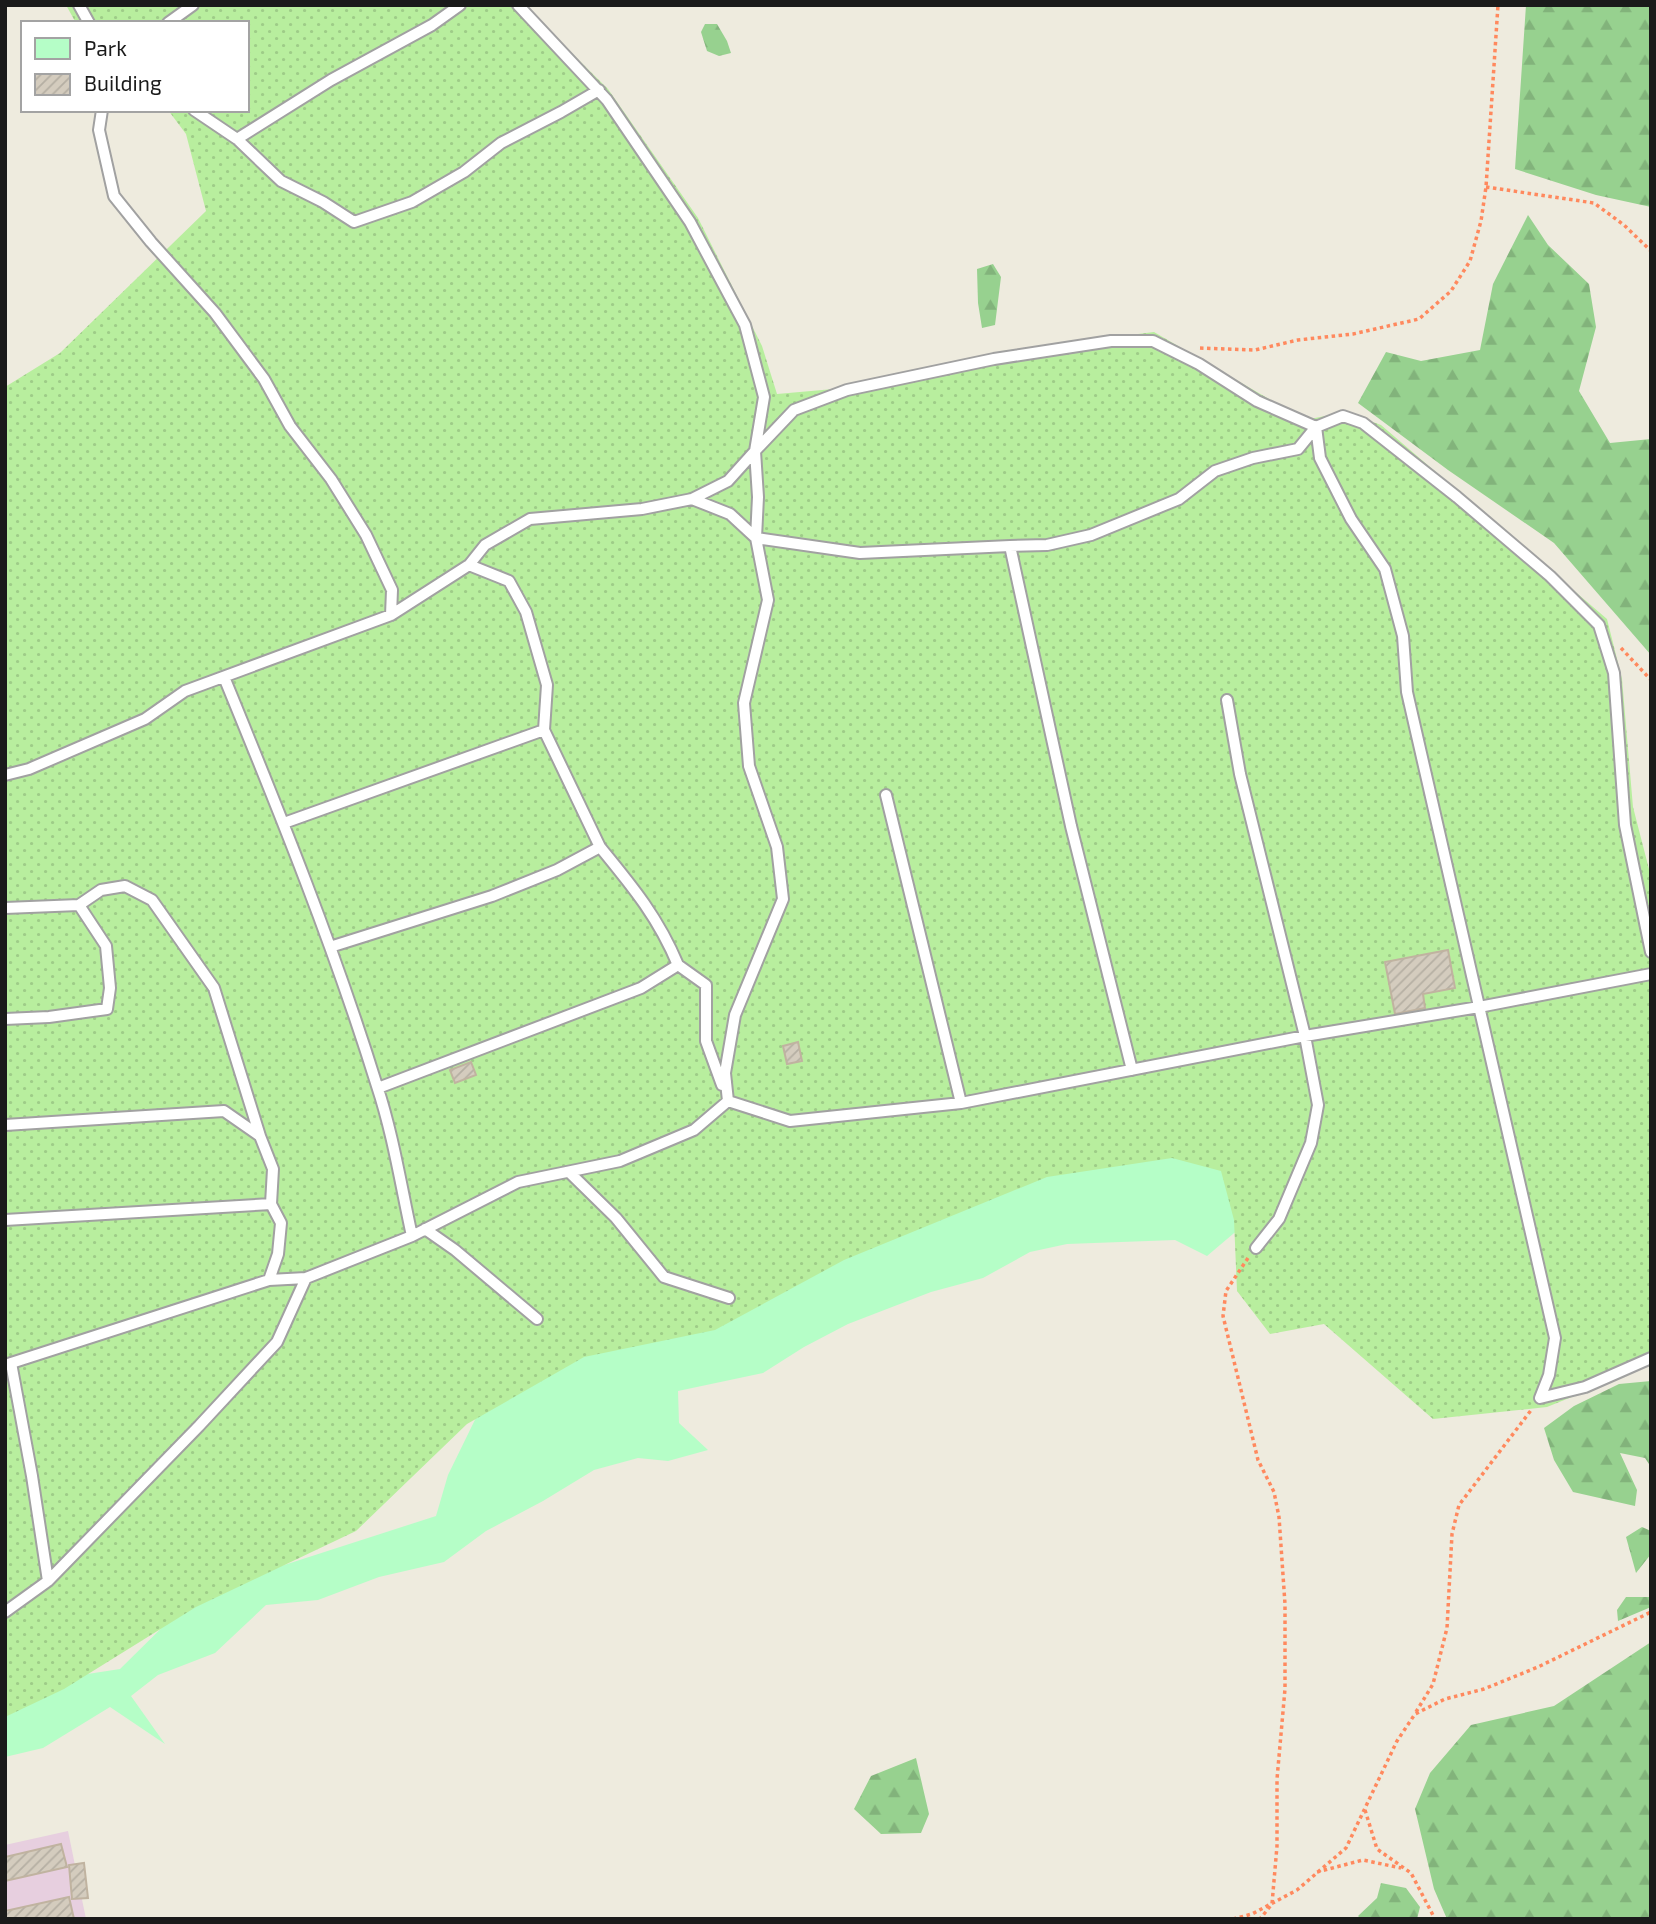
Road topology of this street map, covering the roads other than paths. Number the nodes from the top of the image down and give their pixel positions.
1 (79, 5) edge
2 (193, 5) edge
3 (460, 5) edge
4 (518, 5) edge
5 (88, 21) edge
6 (171, 21) edge
7 (598, 90) junction
8 (102, 112) edge
9 (197, 112) edge
10 (237, 139) junction
11 (1316, 427) junction
12 (755, 451) junction
13 (692, 499) junction
14 (756, 538) junction
15 (1010, 546) junction
16 (469, 565) junction
17 (391, 615) junction
18 (224, 677) junction
19 (1227, 700) dead end
20 (544, 730) junction
21 (5, 761) edge
22 (8, 774) edge
23 (886, 795) dead end
24 (284, 822) junction
25 (600, 847) junction
26 (79, 905) junction
27 (5, 908) edge
28 (330, 947) junction
29 (1651, 952) edge
30 (678, 965) junction
31 (1651, 974) edge
32 (1479, 1007) junction
33 (5, 1019) edge
34 (1305, 1036) junction
35 (1132, 1070) junction
36 (378, 1088) junction
37 (728, 1101) junction
38 (961, 1103) junction
39 (5, 1125) edge
40 (260, 1136) junction
41 (569, 1172) junction
42 (271, 1204) junction
43 (5, 1220) edge
44 (425, 1229) junction
45 (412, 1236) junction
46 (1256, 1248) road end
47 (306, 1278) junction
48 (269, 1280) junction
49 (729, 1298) dead end
50 (537, 1319) dead end
51 (1651, 1358) edge
52 (8, 1364) edge
53 (48, 1581) junction
54 (5, 1612) edge

1 - 5 lane
2 - 6 lane
3 - 10 lane
4 - 7 lane
7 - 10 lane
7 - 12 lane
8 - 17 lane
9 - 10 lane
11 - 12 lane
11 - 15 lane
11 - 29 lane
11 - 32 lane
12 - 13 lane
12 - 14 lane
13 - 14 lane
13 - 16 lane
14 - 15 lane
14 - 37 lane
15 - 35 lane
16 - 17 lane
16 - 20 lane
17 - 18 lane
18 - 22 lane
18 - 24 lane
19 - 34 lane
20 - 24 lane
20 - 25 lane
21 - 22 lane
23 - 38 lane
24 - 28 lane
25 - 28 lane
25 - 30 lane
26 - 27 lane
26 - 33 lane
26 - 40 lane
28 - 36 lane
30 - 36 lane
30 - 37 lane
31 - 32 lane
32 - 34 lane
32 - 51 lane
34 - 35 lane
34 - 46 lane
35 - 38 lane
36 - 45 lane
37 - 38 lane
37 - 41 lane
39 - 40 lane
40 - 42 lane
41 - 44 lane
41 - 49 lane
42 - 43 lane
42 - 48 lane
44 - 45 lane
44 - 50 lane
45 - 47 lane
47 - 48 lane
47 - 53 lane
48 - 52 lane
52 - 53 lane
53 - 54 lane

